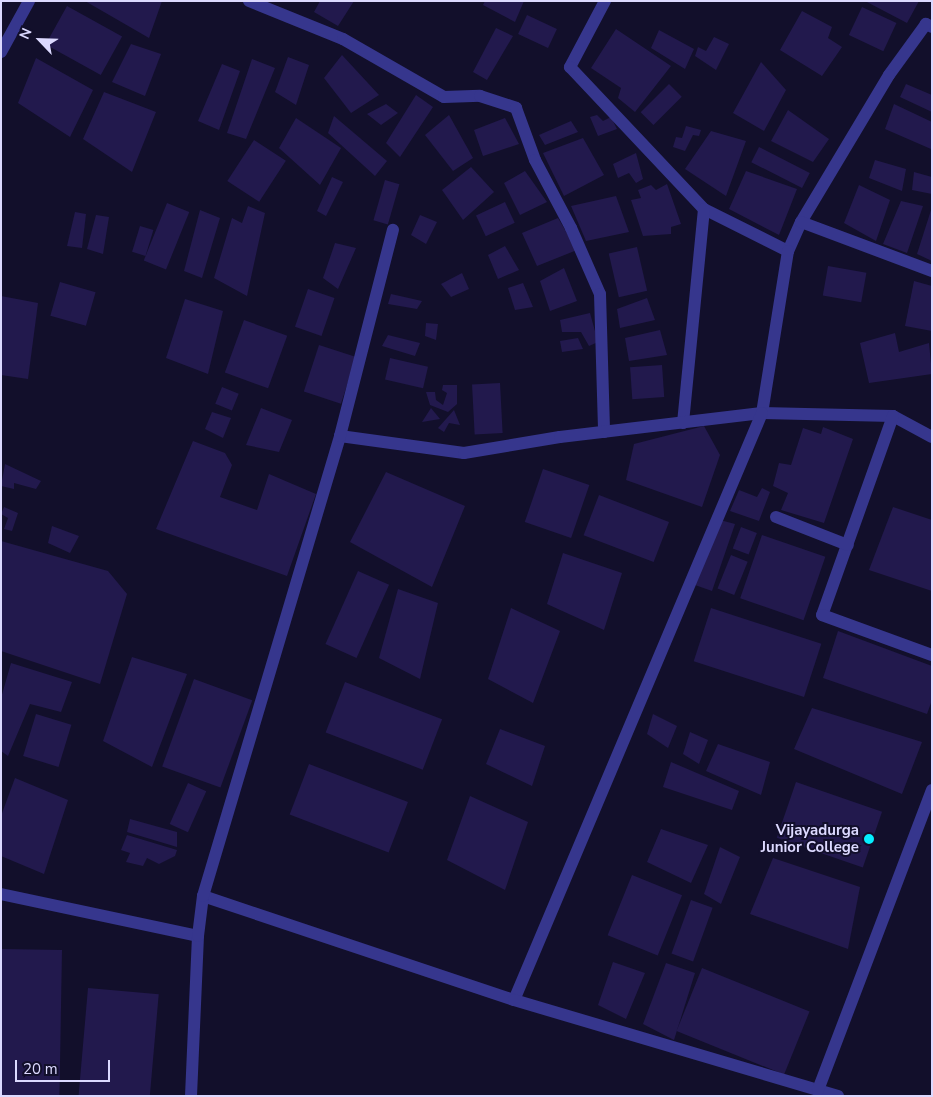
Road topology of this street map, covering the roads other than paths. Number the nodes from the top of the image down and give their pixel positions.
1 (28, 2) edge
2 (601, 2) edge
3 (258, 3) edge
4 (930, 24) edge
5 (1, 52) edge
6 (704, 208) junction
7 (801, 222) junction
8 (393, 230) dead end
9 (788, 251) junction
10 (932, 271) edge
11 (762, 413) junction
12 (894, 416) junction
13 (683, 422) junction
14 (604, 432) junction
15 (340, 436) junction
16 (932, 437) edge
17 (776, 517) dead end
18 (848, 545) junction
19 (932, 655) edge
20 (932, 790) edge
21 (1, 894) edge
22 (203, 896) junction
23 (198, 936) junction
24 (514, 1000) junction
25 (818, 1090) junction
26 (190, 1096) edge
27 (838, 1096) edge

1 - 5 street
2 - 6 street
3 - 14 street
4 - 7 street
6 - 9 street
6 - 13 street
7 - 9 street
7 - 10 street
8 - 15 street
9 - 11 street
11 - 12 street
11 - 13 street
11 - 24 street
12 - 16 street
12 - 18 street
13 - 14 street
14 - 15 street
15 - 22 street
17 - 18 street
18 - 19 street
20 - 25 street
21 - 23 street
22 - 23 street
22 - 24 street
23 - 26 street
24 - 25 street
25 - 27 street

